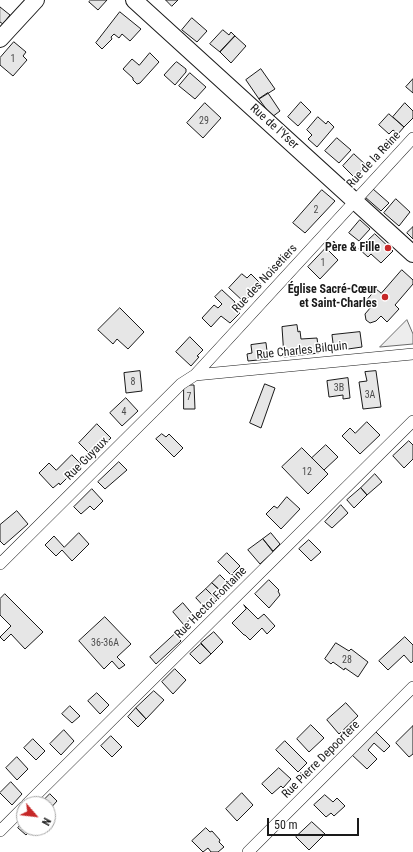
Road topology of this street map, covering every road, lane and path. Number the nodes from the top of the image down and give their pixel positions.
1 (36, 0) edge
2 (134, 0) edge
3 (0, 39) edge
4 (413, 138) edge
5 (355, 201) junction
6 (413, 254) edge
7 (413, 354) edge
8 (195, 375) junction
9 (413, 421) edge
10 (0, 564) edge
11 (413, 687) edge
12 (35, 796) edge
13 (16, 815) edge
14 (0, 830) edge
15 (248, 852) edge

1 - 3 street
2 - 5 street, Rue de l'Yser
4 - 5 street, Rue de la Reine
5 - 6 street, Rue de l'Yser
5 - 8 street, Rue des Noisetiers
7 - 8 street, Rue Charles Bilquin
8 - 10 street, Rue Guyaux
9 - 12 street, Rue Hector Fontaine
11 - 15 street, Rue Pierre Depoortere
13 - 14 street

